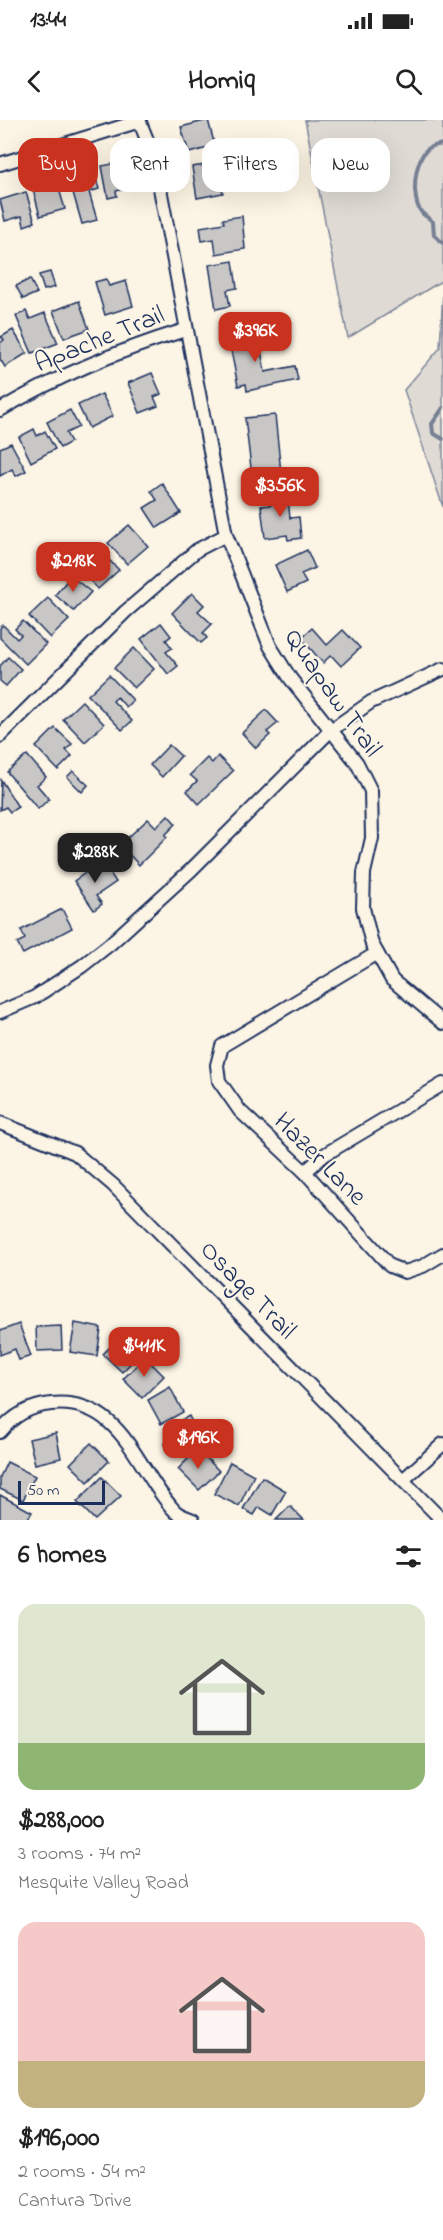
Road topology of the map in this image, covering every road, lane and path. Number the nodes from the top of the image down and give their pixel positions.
1 (140, 120) edge
2 (0, 164) edge
3 (185, 330) junction
4 (0, 410) edge
5 (226, 535) junction
6 (443, 669) edge
7 (331, 730) junction
8 (0, 736) edge
9 (377, 953) junction
10 (0, 1012) edge
11 (443, 1023) edge
12 (443, 1084) edge
13 (0, 1123) edge
14 (305, 1172) junction
15 (443, 1254) edge
16 (0, 1432) edge
17 (443, 1444) edge
18 (403, 1480) junction
19 (193, 1520) edge
20 (442, 1520) edge

1 - 2 street
1 - 3 street, Quapaw Trail
3 - 4 street, Apache Trail
3 - 5 street, Quapaw Trail
5 - 7 street, Quapaw Trail
5 - 8 street
6 - 7 street
7 - 9 street, Quapaw Trail
7 - 10 street
9 - 11 street, Quapaw Trail
9 - 14 street, Hazer Lane
12 - 14 street
13 - 18 street, Osage Trail
14 - 15 street, Hazer Lane
16 - 19 street
17 - 18 street
18 - 20 street, Osage Trail

